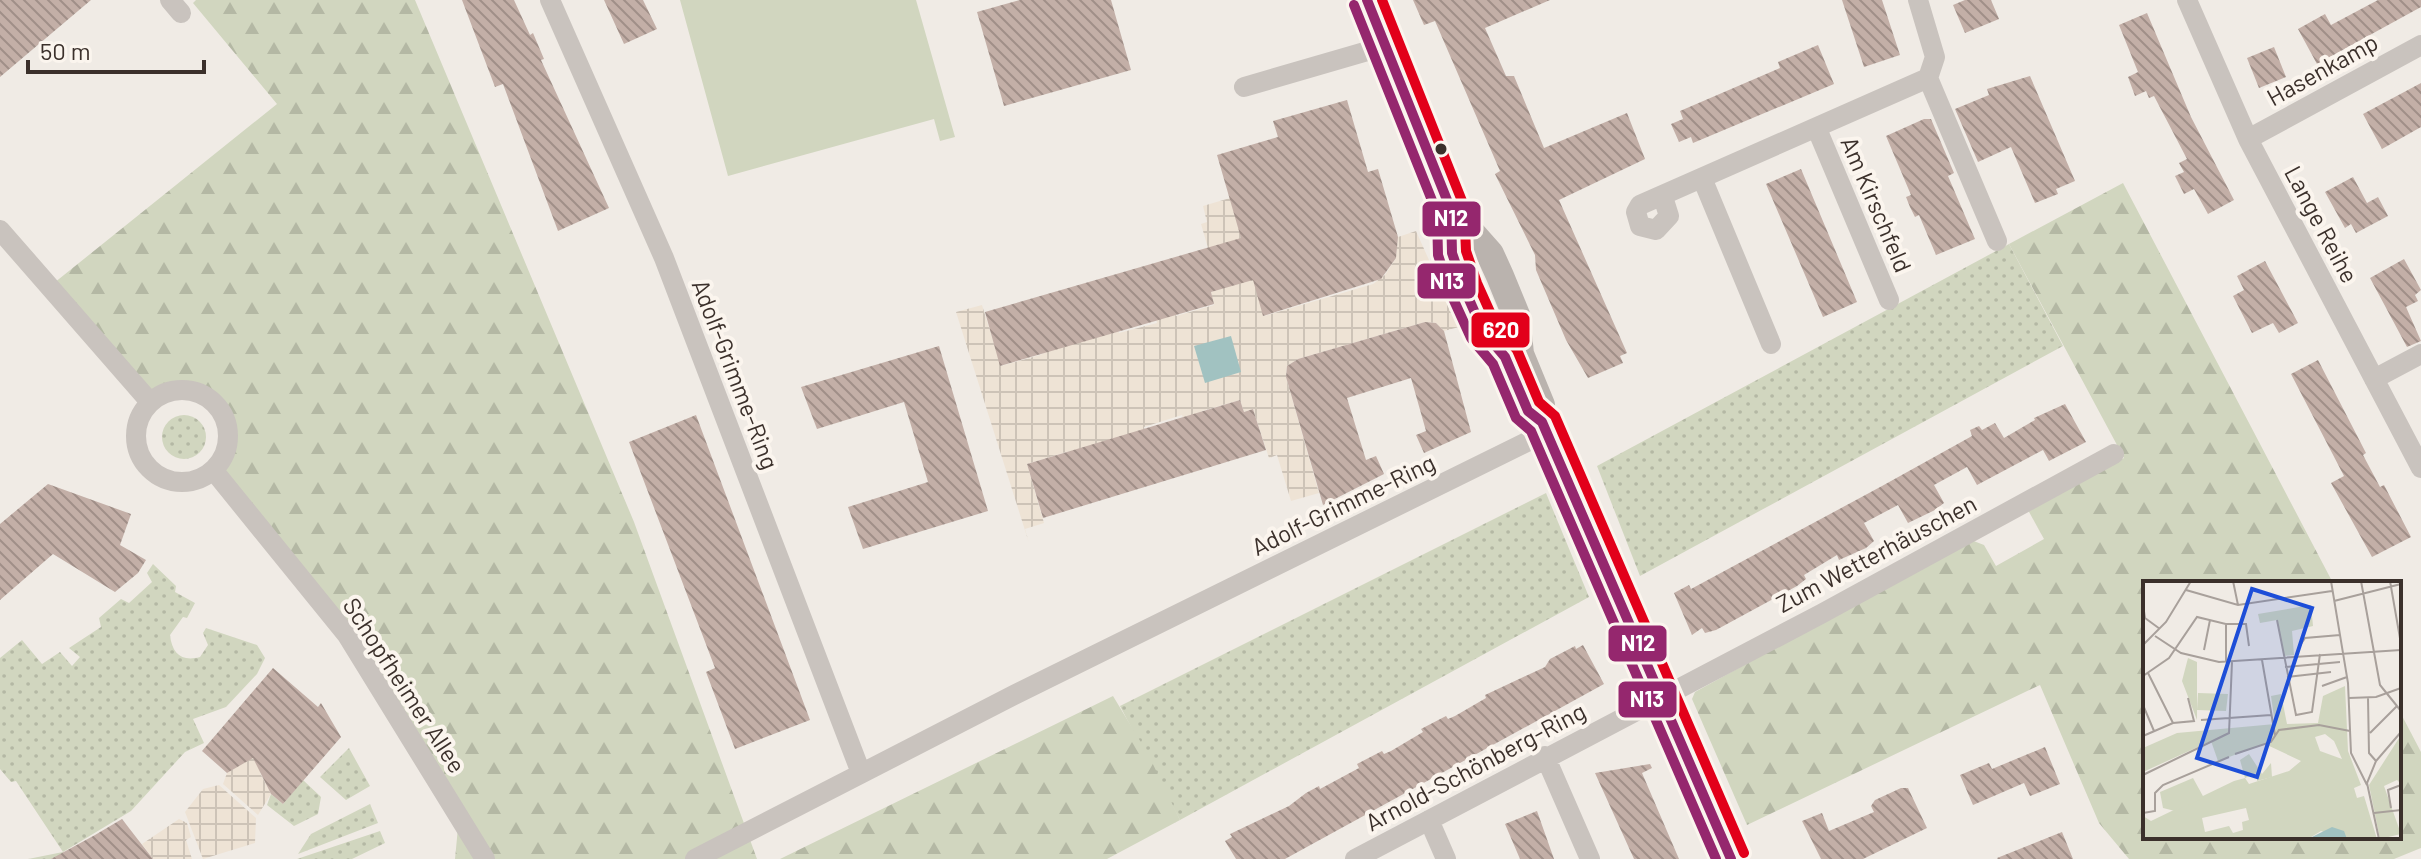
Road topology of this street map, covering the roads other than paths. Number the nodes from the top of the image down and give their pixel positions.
1 (550, 0) edge
2 (1367, 0) edge
3 (1918, 0) edge
4 (2187, 0) edge
5 (2421, 45) edge
6 (1385, 46) junction
7 (1928, 78) junction
8 (1244, 87) dead end
9 (1817, 129) junction
10 (2248, 139) junction
11 (1702, 178) junction
12 (1663, 197) dead end
13 (1451, 210) junction
14 (0, 230) edge
15 (1997, 241) dead end
16 (1889, 300) dead end
17 (1771, 344) dead end
18 (2421, 354) edge
19 (2374, 379) junction
20 (150, 402) junction
21 (1544, 427) junction
22 (2114, 454) dead end
23 (2421, 468) edge
24 (214, 471) junction
25 (1662, 697) junction
26 (1545, 756) junction
27 (861, 773) junction
28 (1429, 820) junction
29 (485, 859) edge
30 (695, 859) edge
31 (1355, 859) edge
32 (1446, 859) edge
33 (1590, 859) edge
34 (1731, 859) edge

1 - 27 street, Adolf-Grimme-Ring
2 - 6 street
3 - 7 street
4 - 10 street, Lange Reihe
5 - 10 street, Hasenkamp
6 - 8 street
6 - 13 street
7 - 9 street, Am Kirschfeld
7 - 15 street
9 - 11 street, Am Kirschfeld
9 - 16 street, Am Kirschfeld
10 - 19 street, Lange Reihe
11 - 12 street, Am Kirschfeld
11 - 17 street
13 - 21 street
13 - 21 street
14 - 20 street
18 - 19 street
19 - 23 street, Lange Reihe
20 - 24 street
20 - 24 street
21 - 25 street
21 - 27 street, Adolf-Grimme-Ring
22 - 25 street, Zum Wetterhäuschen
24 - 29 street, Schopfheimer Allee
25 - 26 street, Arnold-Schönberg-Ring
25 - 34 street
26 - 28 street, Arnold-Schönberg-Ring
26 - 33 street
27 - 30 street, Adolf-Grimme-Ring
28 - 31 street, Arnold-Schönberg-Ring
28 - 32 street

